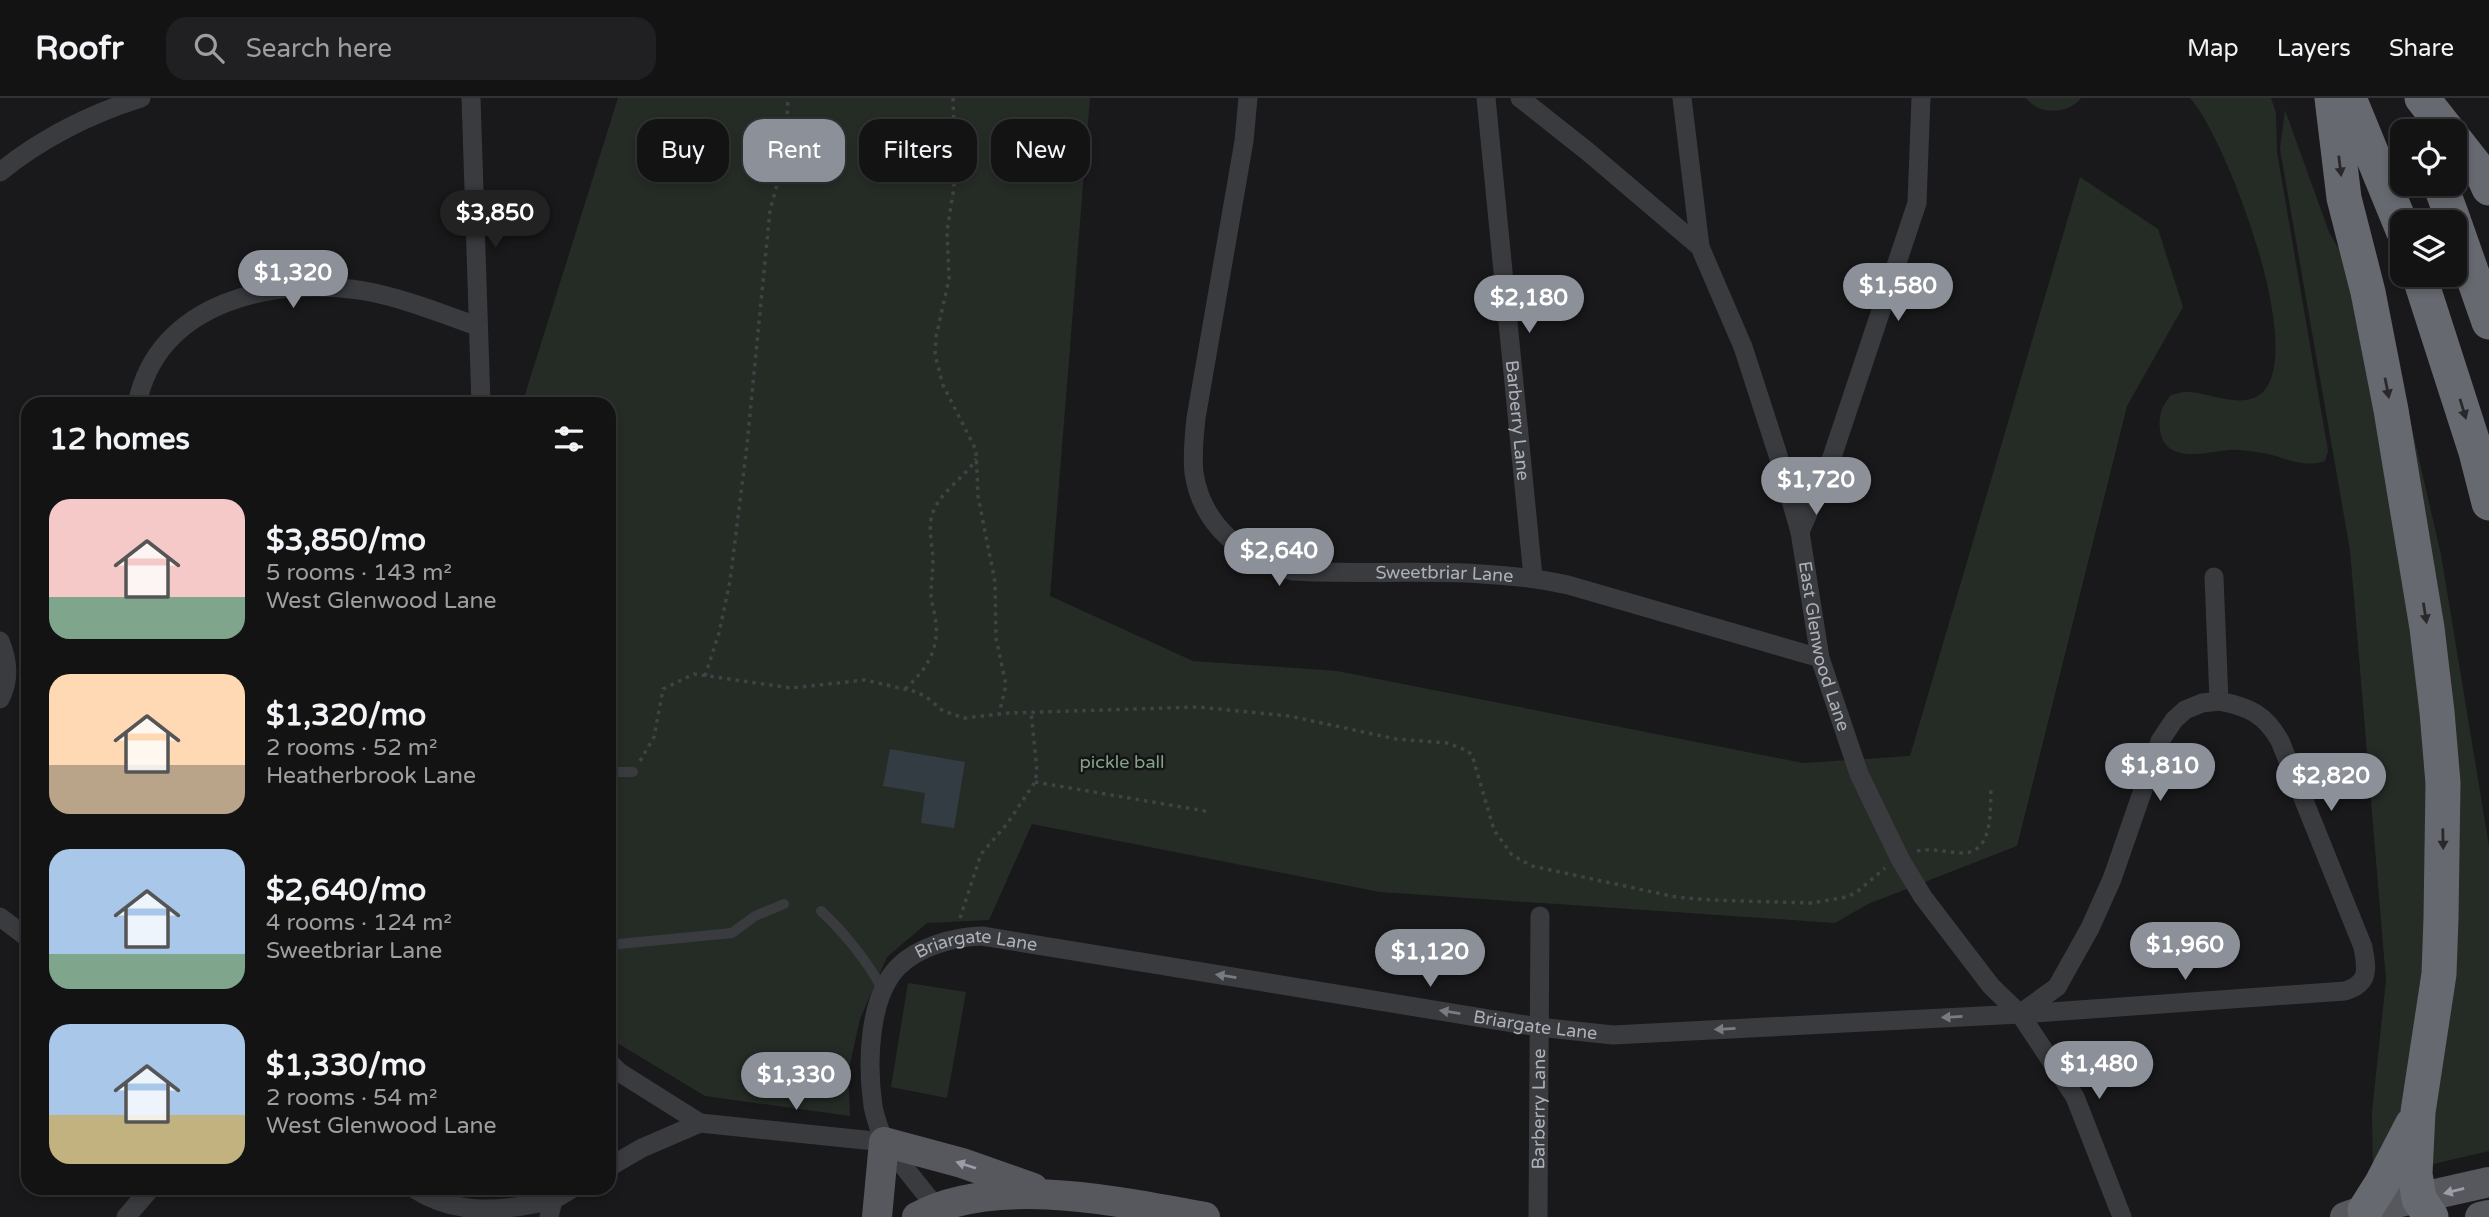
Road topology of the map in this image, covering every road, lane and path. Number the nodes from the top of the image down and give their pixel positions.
1 (141, 98) edge
2 (471, 98) edge
3 (788, 98) edge
4 (953, 98) edge
5 (1248, 98) edge
6 (1486, 98) edge
7 (1520, 98) edge
8 (1682, 98) edge
9 (1921, 98) edge
10 (2332, 98) edge
11 (2349, 98) edge
12 (2405, 98) edge
13 (2422, 98) edge
14 (2414, 119) edge
15 (2439, 119) edge
16 (2467, 155) edge
17 (0, 172) edge
18 (2489, 188) edge
19 (2395, 210) edge
20 (1700, 247) junction
21 (2467, 258) edge
22 (2423, 287) edge
23 (2489, 322) edge
24 (477, 326) junction
25 (139, 397) edge
26 (481, 397) edge
27 (977, 457) junction
28 (2489, 503) edge
29 (1800, 532) junction
30 (1533, 577) junction
31 (2214, 577) dead end
32 (0, 641) edge
33 (1820, 658) junction
34 (705, 676) junction
35 (905, 689) junction
36 (0, 699) edge
37 (2219, 701) junction
38 (1031, 712) junction
39 (999, 714) junction
40 (616, 772) edge
41 (633, 772) joint
42 (1035, 782) junction
43 (1991, 787) dead end
44 (1210, 812) dead end
45 (1900, 859) junction
46 (784, 904) dead end
47 (821, 911) dead end
48 (1540, 916) dead end
49 (0, 917) edge
50 (21, 933) edge
51 (960, 937) junction
52 (616, 944) edge
53 (882, 989) junction
54 (2020, 1014) junction
55 (1538, 1027) junction
56 (616, 1069) edge
57 (2418, 1112) junction
58 (700, 1123) junction
59 (884, 1142) junction
60 (616, 1163) edge
61 (2489, 1182) edge
62 (145, 1195) edge
63 (422, 1195) edge
64 (566, 1195) edge
65 (1054, 1195) junction
66 (2425, 1208) edge
67 (551, 1209) edge
68 (927, 1212) edge
69 (2355, 1214) edge
70 (2489, 1215) edge
71 (126, 1217) edge
72 (877, 1217) edge
73 (1205, 1217) edge
74 (1538, 1217) edge
75 (2122, 1217) edge
76 (2480, 1217) edge

1 - 17 street
2 - 24 street
3 - 34 path
4 - 27 path
5 - 30 street, Sweetbriar Lane
6 - 30 street, Barberry Lane
7 - 20 street, East Glenwood Lane
8 - 20 street
9 - 29 street
10 -> 57 highway
11 - 19 highway
12 - 14 highway
13 - 15 highway
16 - 18 highway
20 - 29 street, East Glenwood Lane
21 - 23 highway
22 -> 28 highway
24 - 25 street
24 - 26 street
27 - 35 path
27 - 39 path
29 - 33 street, East Glenwood Lane
30 - 33 street, Sweetbriar Lane
31 - 37 street
32 - 36 street
33 - 45 street, East Glenwood Lane
34 - 35 path
34 - 41 path
35 - 39 path
37 - 54 street
37 - 54 street, Briargate Lane
38 - 39 path
38 - 42 path
38 - 45 path
40 - 41 lane
42 - 44 path
42 - 51 path
43 - 45 path
45 - 54 street, East Glenwood Lane
46 - 52 lane
47 - 53 lane
48 - 55 street, Barberry Lane
49 - 50 street
51 - 53 street, Briargate Lane
55 -> 51 street, Briargate Lane
53 - 59 street, Briargate Lane
54 -> 55 street, Briargate Lane
54 - 75 street, East Glenwood Lane
55 - 74 street, Barberry Lane
56 - 58 street
57 - 66 highway
57 - 69 highway
58 - 59 street
58 - 60 street
65 -> 59 main road
59 - 68 street
59 - 72 main road
61 -> 66 main road
62 - 71 street
63 - 67 street
64 - 67 street
65 - 68 main road
65 - 73 main road
66 - 69 main road
70 - 76 main road

